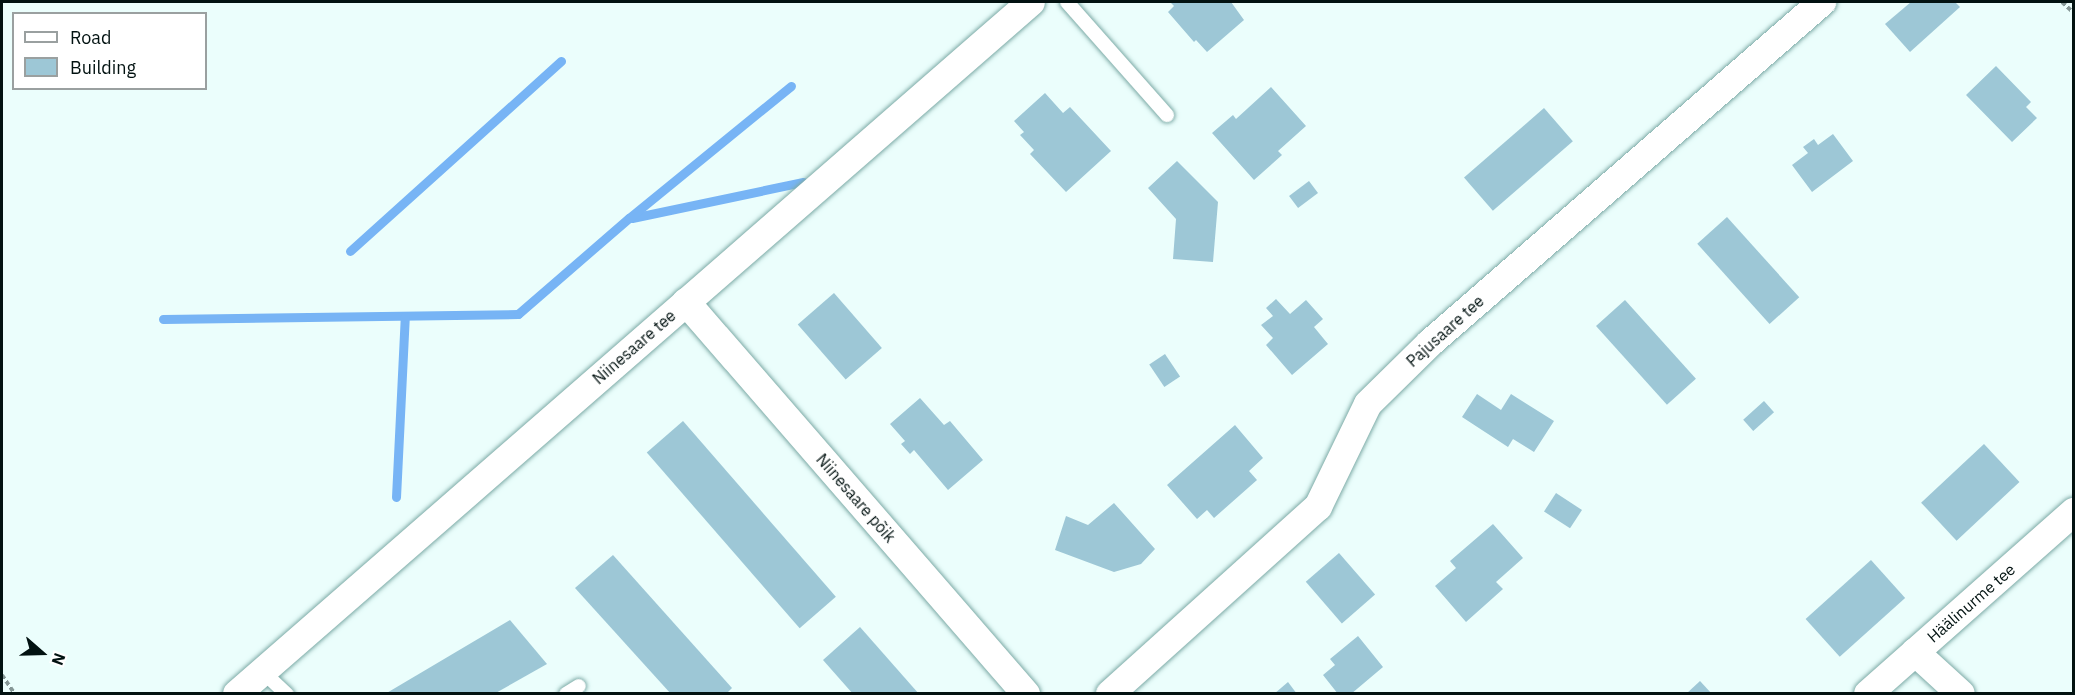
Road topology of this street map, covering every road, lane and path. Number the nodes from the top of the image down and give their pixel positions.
1 (1031, 2) edge
2 (1067, 2) edge
3 (1822, 2) edge
4 (2062, 2) edge
5 (2073, 2) edge
6 (2068, 7) junction
7 (2073, 13) edge
8 (1167, 115) dead end
9 (686, 302) junction
10 (2073, 512) edge
11 (1915, 652) junction
12 (263, 672) junction
13 (2, 675) edge
14 (579, 686) dead end
15 (15, 693) edge
16 (237, 693) edge
17 (287, 693) edge
18 (566, 693) edge
19 (1026, 693) edge
20 (1110, 693) edge
21 (1868, 693) edge
22 (1961, 693) edge

1 - 9 street, Niinesaare tee
2 - 8 lane
3 - 20 street, Pajusaare tee
4 - 6 path
5 - 6 path
6 - 7 path
9 - 12 street, Niinesaare tee
9 - 19 street, Niinesaare põik
10 - 11 street, Häälinurme tee
11 - 21 street, Häälinurme tee
11 - 22 street
12 - 16 street, Niinesaare tee
12 - 17 lane
13 - 15 path
14 - 18 lane

